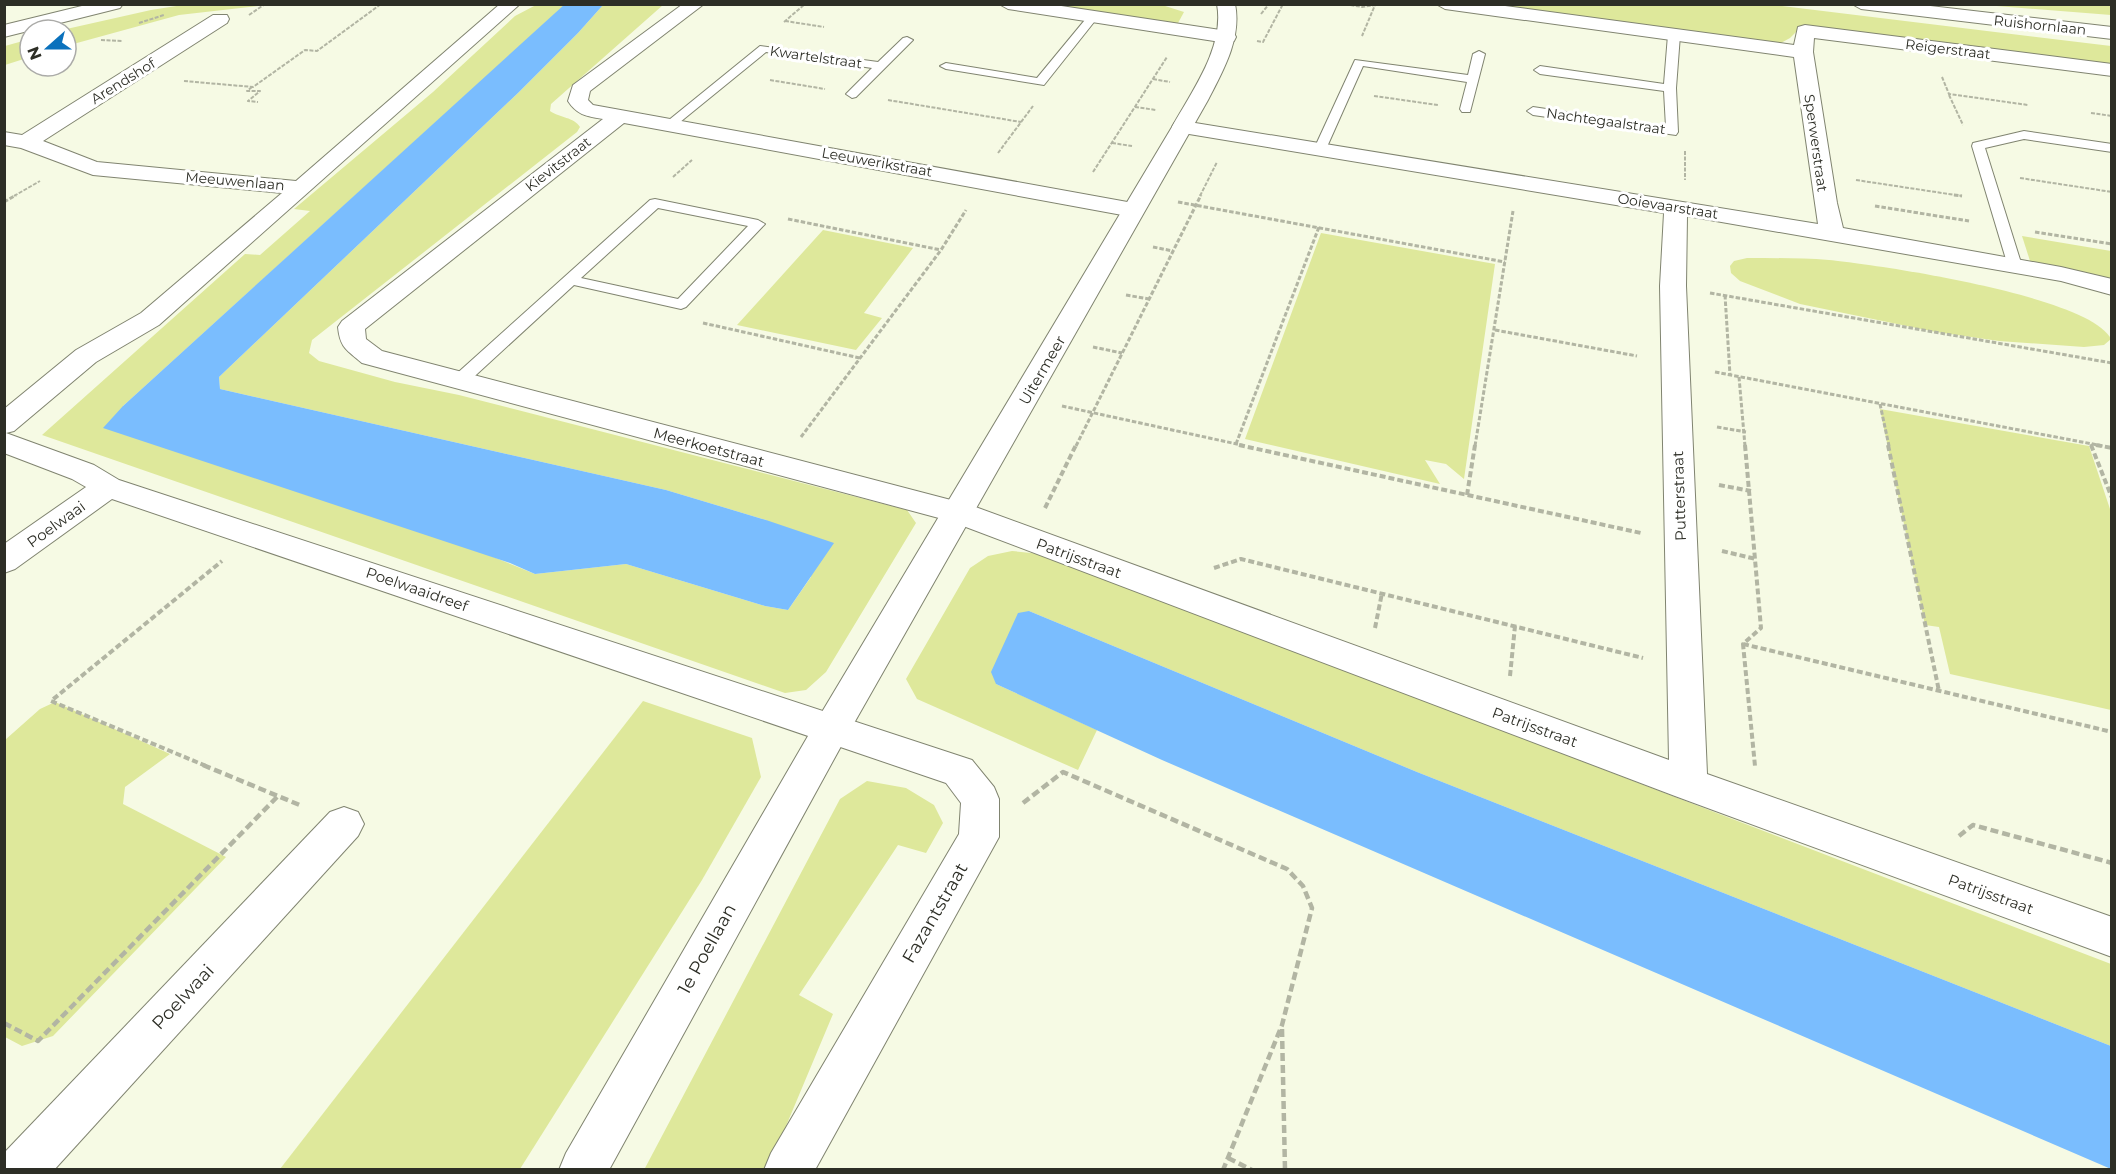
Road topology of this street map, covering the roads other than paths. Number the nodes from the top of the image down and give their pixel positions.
1 (114, 4) edge
2 (511, 4) edge
3 (695, 4) edge
4 (1008, 4) edge
5 (1226, 4) edge
6 (1445, 4) edge
7 (1861, 4) edge
8 (1093, 17) junction
9 (220, 20) dead end
10 (4, 31) edge
11 (2112, 33) edge
12 (1674, 35) junction
13 (1227, 37) junction
14 (907, 40) dead end
15 (1803, 52) junction
16 (1479, 54) dead end
17 (880, 66) junction
18 (946, 66) dead end
19 (1540, 70) dead end
20 (2112, 70) edge
21 (1473, 79) junction
22 (1670, 88) junction
23 (852, 94) dead end
24 (1466, 109) dead end
25 (1533, 111) dead end
26 (620, 116) junction
27 (670, 124) junction
28 (1183, 127) junction
29 (15, 140) edge
30 (2112, 148) edge
31 (1320, 149) junction
32 (301, 188) junction
33 (1138, 203) junction
34 (1681, 208) junction
35 (1832, 233) junction
36 (2015, 266) junction
37 (571, 280) junction
38 (2112, 288) edge
39 (353, 342) joint
40 (459, 381) junction
41 (4, 424) edge
42 (4, 442) edge
43 (108, 486) junction
44 (959, 513) junction
45 (4, 561) edge
46 (832, 728) junction
47 (1688, 784) junction
48 (344, 824) road end
49 (2112, 937) edge
50 (4, 1165) edge
51 (13, 1170) edge
52 (21, 1170) edge
53 (583, 1170) edge
54 (788, 1170) edge

1 - 10 street
2 - 32 street, Meeuwenlaan
3 - 26 street
4 - 8 street
5 - 13 street, Uitermeer
6 - 12 street
7 - 11 street, Ruishornlaan
8 - 13 street
8 - 18 lane
9 - 29 street, Arendshof
12 - 15 street
12 - 22 lane, Nachtegaalstraat
13 - 28 street, Uitermeer
14 - 17 lane, Kwartelstraat
15 - 20 street, Reigerstraat
15 - 35 street, Sperwerstraat
16 - 21 lane
17 - 23 lane, Kwartelstraat
17 - 27 lane, Kwartelstraat
19 - 22 lane
21 - 24 lane
21 - 31 lane
22 - 25 lane, Nachtegaalstraat
26 - 27 street, Leeuwerikstraat
26 - 39 street, Kievitstraat
27 - 33 street, Leeuwerikstraat
28 - 31 street, Ooievaarstraat
28 - 33 street, Uitermeer
29 - 32 street, Meeuwenlaan
30 - 36 lane
31 - 34 street, Ooievaarstraat
32 - 41 street
33 - 44 street, Uitermeer
34 - 35 street, Ooievaarstraat
34 - 47 street, Putterstraat
35 - 36 street, Ooievaarstraat
36 - 38 street, Ooievaarstraat
37 - 37 lane
37 - 40 lane
39 - 40 street, Meerkoetstraat
40 - 44 street, Meerkoetstraat
42 - 43 street, Poelwaaidreef
43 - 45 street, Poelwaai
43 - 46 street, Poelwaaidreef
44 - 46 street, Uitermeer
44 - 47 street, Patrijsstraat
46 - 53 street, 1e Poellaan
46 - 54 street, Fazantstraat
47 - 49 street, Patrijsstraat
48 - 52 street, Poelwaai
50 - 51 street

